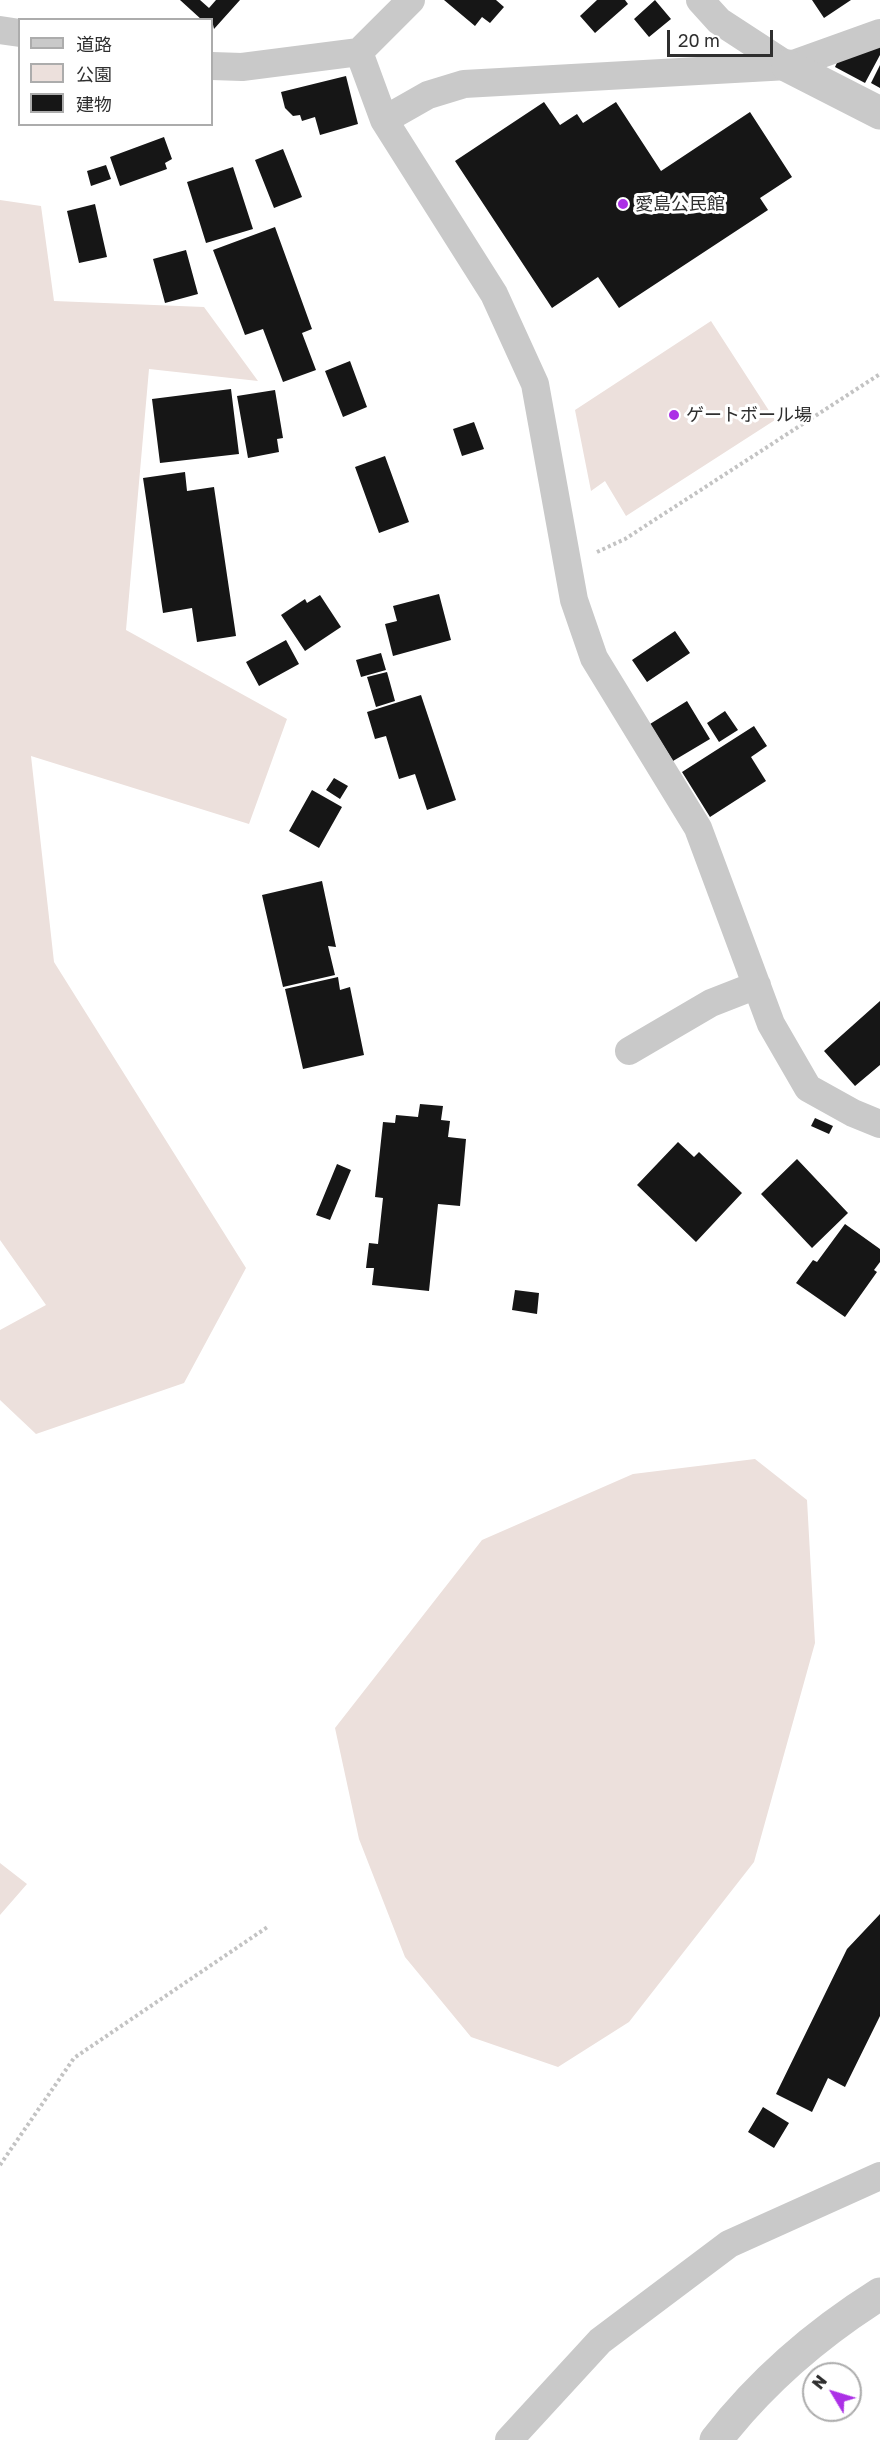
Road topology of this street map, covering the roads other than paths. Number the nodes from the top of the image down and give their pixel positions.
1 (411, 0) edge
2 (700, 0) edge
3 (0, 30) edge
4 (18, 33) edge
5 (880, 34) edge
6 (359, 52) junction
7 (213, 66) edge
8 (788, 66) junction
9 (880, 113) edge
10 (384, 120) junction
11 (757, 985) junction
12 (629, 1051) dead end
13 (880, 1124) edge
14 (880, 2176) edge
15 (880, 2294) edge
16 (509, 2440) edge
17 (716, 2440) edge

1 - 6 street
2 - 8 street
3 - 4 street
5 - 8 street
6 - 7 street
6 - 10 street
8 - 9 street
8 - 10 street
10 - 11 street
11 - 12 street
11 - 13 street
14 - 16 street
15 - 17 street

